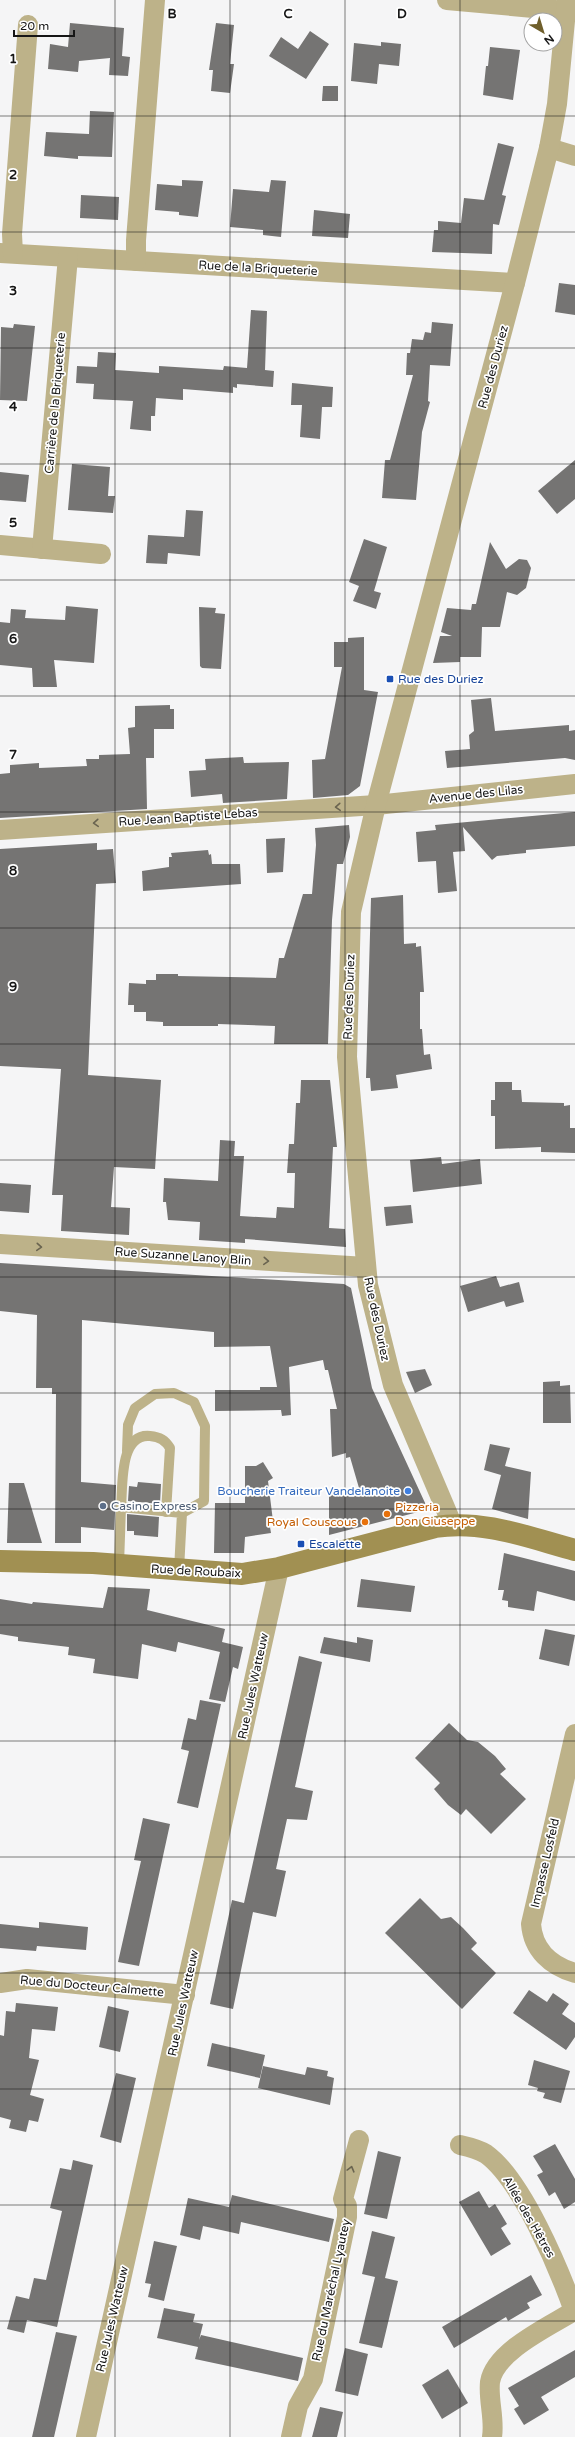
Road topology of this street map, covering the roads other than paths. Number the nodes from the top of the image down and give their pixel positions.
1 (154, 0) edge
2 (447, 0) edge
3 (566, 6) edge
4 (28, 24) dead end
5 (549, 148) junction
6 (575, 156) edge
7 (7, 253) edge
8 (68, 257) junction
9 (136, 261) junction
10 (515, 283) junction
11 (0, 545) edge
12 (42, 549) junction
13 (101, 554) dead end
14 (575, 784) edge
15 (376, 804) junction
16 (0, 830) edge
17 (0, 1244) edge
18 (366, 1267) junction
19 (126, 1451) junction
20 (121, 1507) junction
21 (166, 1512) junction
22 (182, 1513) junction
23 (452, 1524) junction
24 (575, 1550) edge
25 (0, 1561) edge
26 (119, 1565) junction
27 (279, 1568) junction
28 (179, 1570) junction
29 (575, 1734) edge
30 (575, 1973) edge
31 (0, 1983) edge
32 (184, 1995) junction
33 (359, 2140) dead end
34 (460, 2145) dead end
35 (575, 2311) edge
36 (86, 2437) edge
37 (291, 2437) edge
38 (492, 2437) edge

1 - 9 street
2 - 3 street
3 - 5 street, Rue des Duriez
4 - 7 street
5 - 6 street
5 - 10 street, Rue des Duriez
7 - 8 street, Rue de la Briqueterie
8 - 9 street, Rue de la Briqueterie
8 - 12 street, Carrière de la Briqueterie
9 - 10 street, Rue de la Briqueterie
10 - 15 street, Rue des Duriez
11 - 12 street
12 - 13 street
14 - 15 street, Avenue des Lilas
15 -> 16 street, Rue Jean Baptiste Lebas
15 - 18 street, Rue des Duriez
17 -> 18 street, Rue Suzanne Lanoy Blin
18 - 23 street, Rue des Duriez
19 - 20 lane
19 - 21 lane
19 - 22 lane
20 - 21 lane
20 - 26 lane
21 - 22 lane
22 - 28 lane
23 - 24 main road, Rue de Roubaix
23 - 27 main road, Rue de Roubaix
25 - 26 main road, Rue de Roubaix
26 - 28 main road, Rue de Roubaix
27 - 28 main road, Rue de Roubaix
27 - 32 street, Rue Jules Watteuw
29 - 30 street, Impasse Losfeld
31 - 32 street, Rue du Docteur Calmette
32 - 36 street, Rue Jules Watteuw
37 -> 33 street, Rue du Maréchal Lyautey
34 - 35 street, Allée des Hêtres
35 - 38 street, Allée des Hêtres

